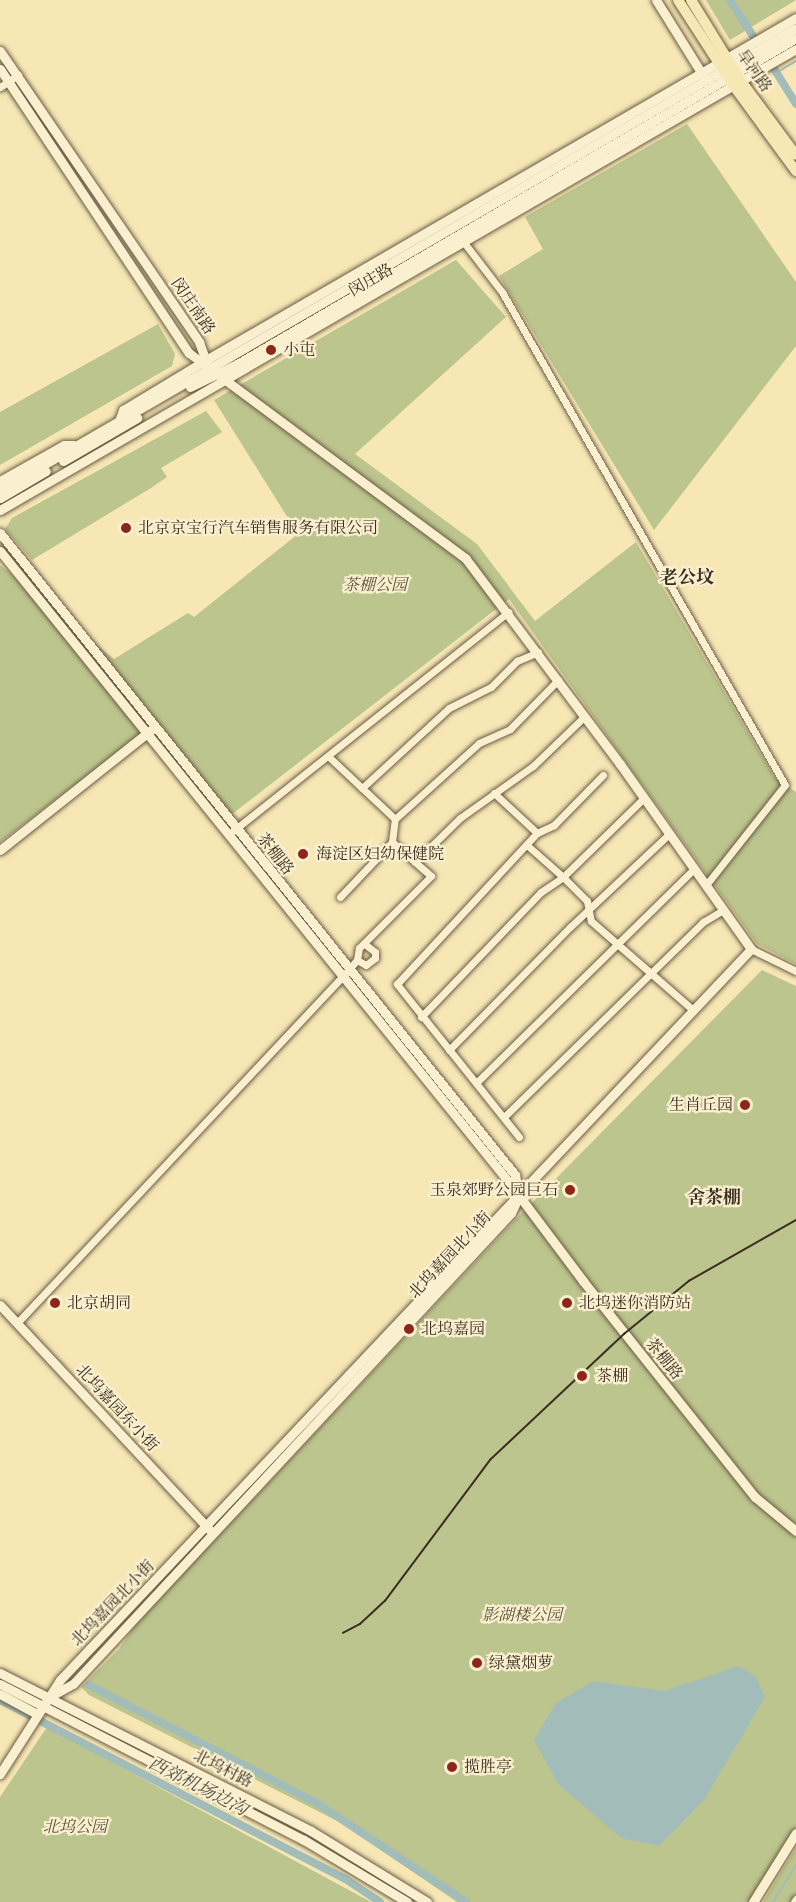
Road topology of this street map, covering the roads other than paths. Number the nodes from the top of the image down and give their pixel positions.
1 (656, 0) edge
2 (678, 0) edge
3 (691, 0) edge
4 (796, 18) edge
5 (796, 28) edge
6 (796, 38) edge
7 (770, 48) junction
8 (796, 49) edge
9 (0, 51) edge
10 (748, 61) junction
11 (0, 69) edge
12 (730, 72) junction
13 (18, 75) junction
14 (704, 77) junction
15 (4, 84) edge
16 (622, 152) junction
17 (601, 153) junction
18 (796, 155) edge
19 (796, 171) edge
20 (461, 239) junction
21 (208, 366) junction
22 (226, 379) junction
23 (69, 445) junction
24 (0, 481) edge
25 (0, 490) edge
26 (0, 498) edge
27 (0, 510) edge
28 (0, 533) edge
29 (0, 551) edge
30 (508, 612) junction
31 (538, 652) junction
32 (558, 680) junction
33 (585, 716) junction
34 (151, 731) junction
35 (328, 756) junction
36 (603, 775) dead end
37 (362, 789) junction
38 (494, 793) junction
39 (644, 798) junction
40 (395, 819) junction
41 (233, 832) junction
42 (537, 833) junction
43 (669, 834) junction
44 (392, 842) junction
45 (528, 846) junction
46 (0, 850) edge
47 (415, 862) junction
48 (694, 869) junction
49 (563, 878) junction
50 (706, 885) junction
51 (340, 897) dead end
52 (589, 910) junction
53 (723, 910) junction
54 (366, 945) junction
55 (617, 945) junction
56 (751, 949) junction
57 (357, 960) junction
58 (796, 971) edge
59 (346, 973) junction
60 (649, 975) junction
61 (693, 1010) junction
62 (421, 1017) junction
63 (448, 1050) junction
64 (476, 1083) junction
65 (504, 1117) junction
66 (519, 1137) dead end
67 (519, 1196) junction
68 (0, 1305) edge
69 (17, 1323) junction
70 (209, 1529) junction
71 (796, 1531) edge
72 (0, 1673) edge
73 (0, 1684) edge
74 (0, 1694) edge
75 (45, 1701) junction
76 (37, 1714) junction
77 (0, 1773) edge
78 (796, 1833) edge
79 (407, 1902) edge
80 (427, 1902) edge
81 (753, 1902) edge

1 - 14 street
2 - 12 main road, 旱河路
3 - 12 main road, 旱河路
4 - 7 street
5 - 7 street
6 - 7 street
7 - 8 street
7 - 10 street
7 - 10 street
9 - 13 street, 闵庄南路
10 - 12 street, 闵庄路
10 - 12 street, 闵庄路
11 - 15 street, 闵庄南路
12 - 14 street, 旱河路
12 - 14 street, 闵庄路
12 - 16 street, 闵庄路
12 - 17 street, 闵庄路
12 - 18 main road, 旱河路
12 - 19 main road, 旱河路
13 - 15 street
13 - 21 street, 闵庄南路
14 - 21 street, 闵庄路
15 - 21 street, 闵庄南路
16 - 17 street
16 - 20 street, 闵庄路
17 - 20 street, 闵庄路
20 - 21 street, 闵庄路
20 - 22 street, 闵庄路
20 - 50 street
21 - 22 street
21 - 23 street, 闵庄路
21 - 26 street, 闵庄路
22 - 27 street, 闵庄路
22 - 30 street
23 - 24 street, 闵庄路
23 - 25 street, 闵庄路
28 - 34 street, 茶棚路
29 - 34 street, 茶棚路
30 - 31 street
30 - 35 street
31 - 32 street
31 - 37 street
32 - 33 street
32 - 40 street
33 - 38 street
33 - 39 street
34 - 41 street, 茶棚路
34 - 46 street
35 - 37 street
35 - 41 street
36 - 42 street
37 - 40 street
38 - 42 street
38 - 47 street
39 - 43 street
39 - 49 street
40 - 44 street
41 - 59 street, 茶棚路
42 - 45 street
43 - 48 street
43 - 52 street
44 - 47 street
44 - 51 street
45 - 49 street
45 - 62 street
47 - 54 street
48 - 50 street
48 - 55 street
49 - 52 street
49 - 62 street
50 - 53 street
52 - 55 street
52 - 63 street
53 - 56 street
53 - 60 street
54 - 57 street
54 - 57 street
55 - 60 street
55 - 64 street
56 - 58 street
56 - 61 street, 北坞嘉园北小街
57 - 59 street
59 - 67 street, 茶棚路
59 - 69 street
60 - 61 street
60 - 65 street
61 - 67 street, 北坞嘉园北小街
62 - 63 street
63 - 64 street
64 - 65 street
65 - 66 street
67 - 70 street, 北坞嘉园北小街
67 - 71 street, 茶棚路
68 - 69 street, 北坞嘉园东小街
69 - 70 street, 北坞嘉园东小街
70 - 75 street, 北坞嘉园北小街
72 - 75 street, 北坞村路
73 - 75 street, 北坞村路
74 - 76 street
75 - 76 street
75 - 79 street, 北坞村路
75 - 80 street, 北坞村路
76 - 77 street
78 - 81 street

